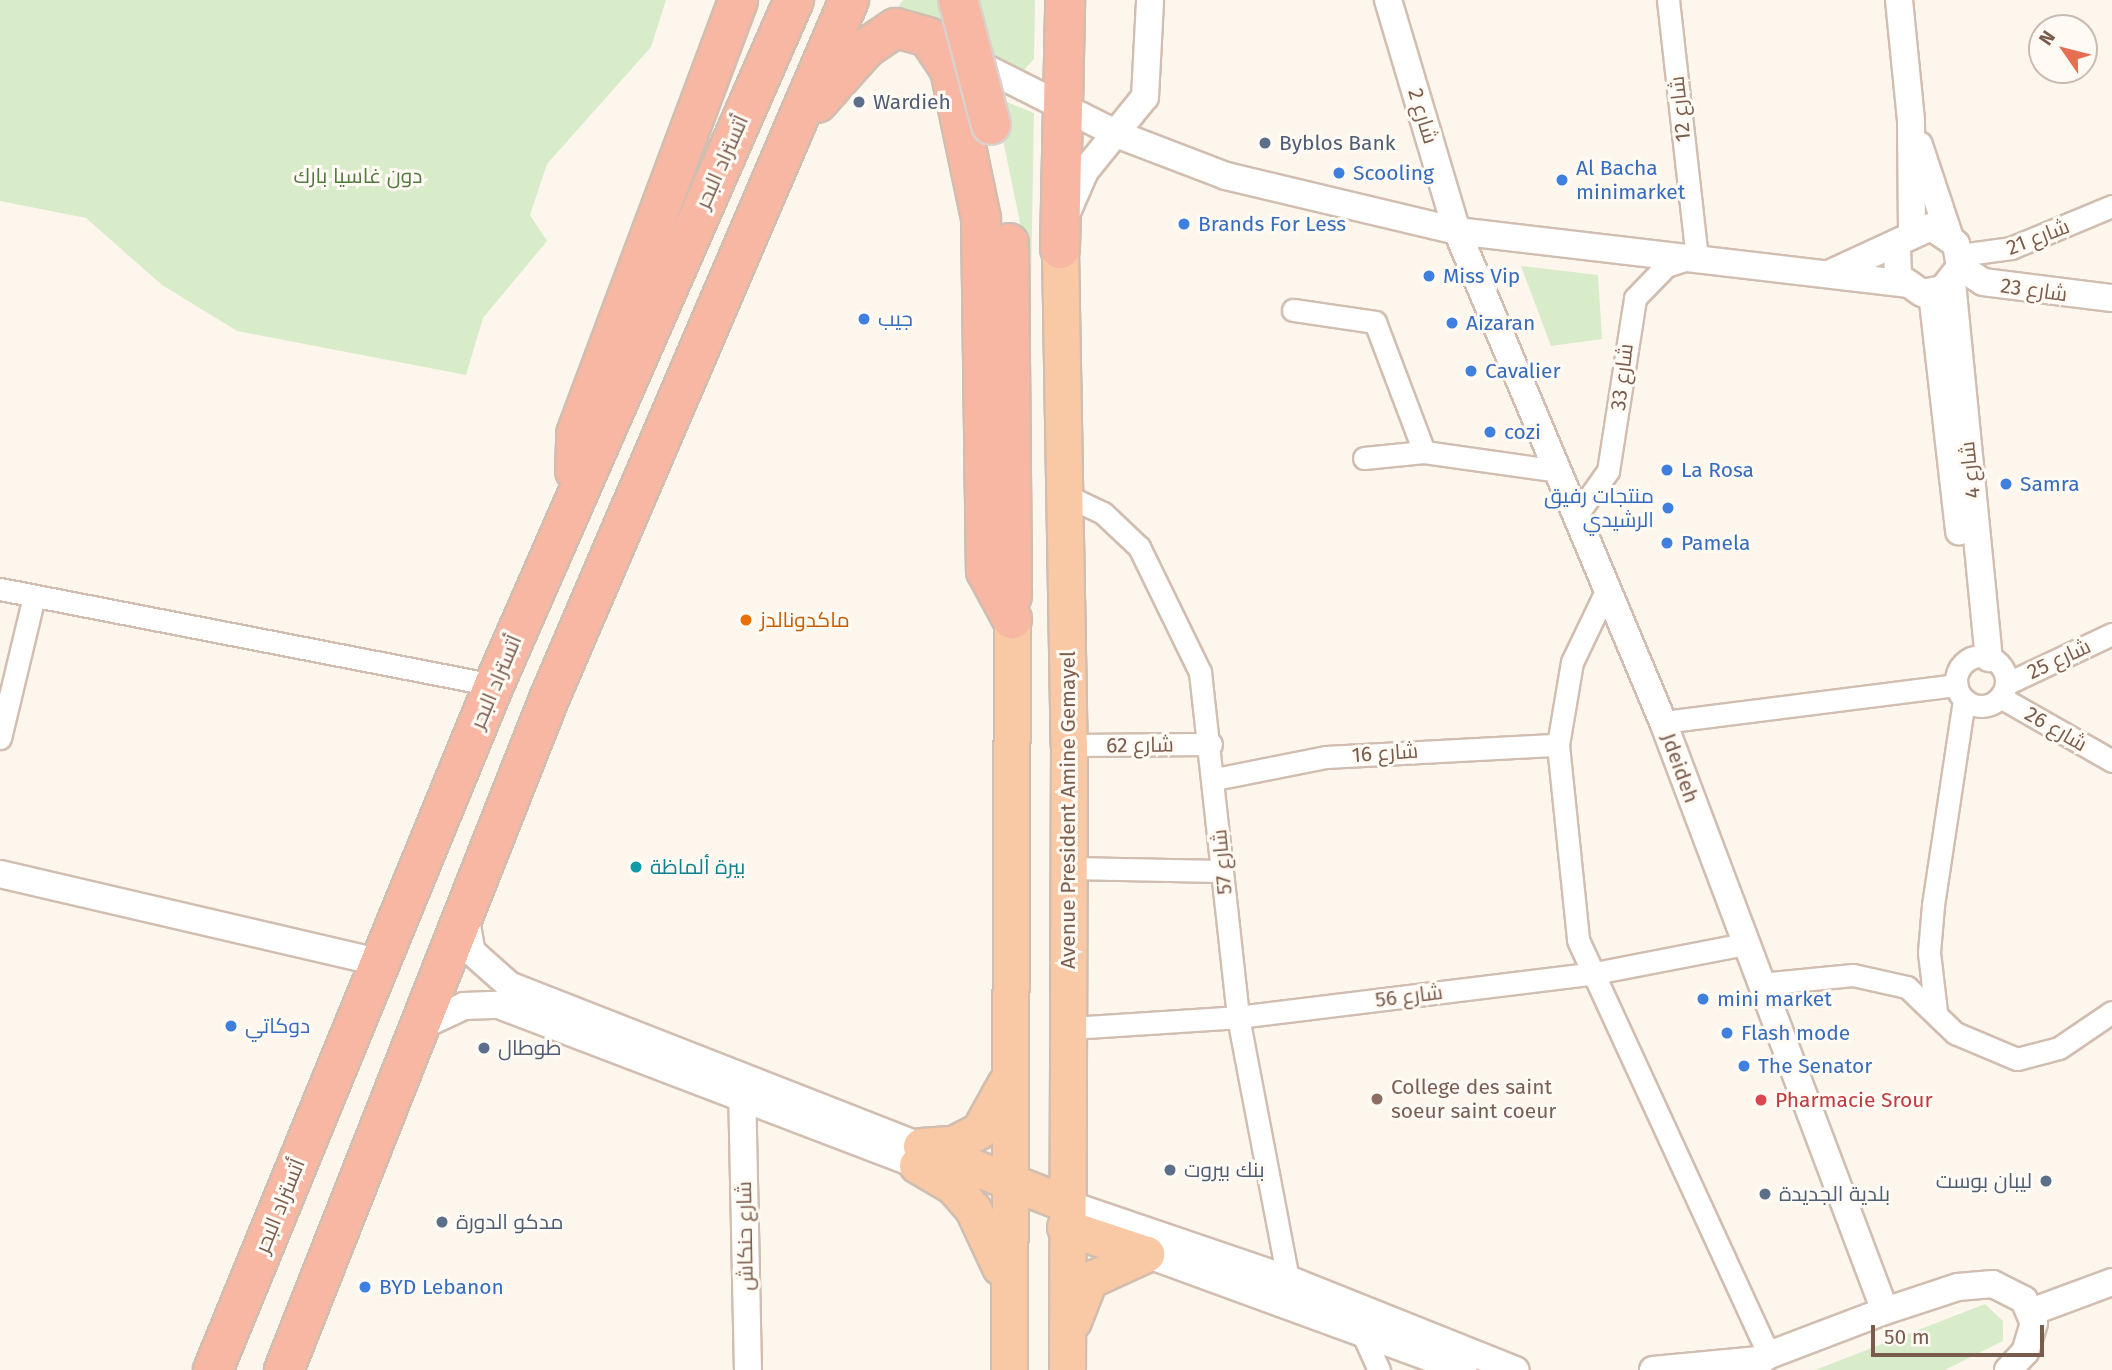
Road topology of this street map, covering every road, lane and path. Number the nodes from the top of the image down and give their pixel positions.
1 (738, 0) edge
2 (794, 0) edge
3 (885, 0) edge
4 (958, 0) edge
5 (1065, 0) edge
6 (1150, 0) edge
7 (1388, 0) edge
8 (1668, 0) edge
9 (1899, 0) edge
10 (843, 13) edge
11 (928, 37) junction
12 (817, 103) junction
13 (1059, 107) junction
14 (1911, 120) junction
15 (1119, 135) junction
16 (2112, 206) edge
17 (1457, 231) junction
18 (1905, 238) junction
19 (743, 240) junction
20 (1060, 249) junction
21 (1692, 260) junction
22 (1950, 266) junction
23 (1824, 275) junction
24 (1905, 284) junction
25 (2112, 298) edge
26 (1293, 310) dead end
27 (1424, 452) junction
28 (1364, 458) dead end
29 (1560, 471) junction
30 (1065, 495) junction
31 (575, 505) junction
32 (1578, 513) junction
33 (1608, 587) junction
34 (0, 589) edge
35 (34, 596) junction
36 (1012, 619) junction
37 (2112, 634) edge
38 (1981, 658) junction
39 (494, 685) junction
40 (2003, 691) junction
41 (1960, 692) junction
42 (1663, 722) junction
43 (0, 738) edge
44 (1211, 744) junction
45 (1069, 745) junction
46 (1558, 745) junction
47 (2112, 761) edge
48 (1215, 779) junction
49 (1069, 868) junction
50 (1222, 871) junction
51 (0, 874) edge
52 (465, 908) junction
53 (1745, 944) junction
54 (381, 963) junction
55 (1590, 974) junction
56 (1761, 984) junction
57 (1936, 1012) junction
58 (2112, 1012) edge
59 (1238, 1017) junction
60 (417, 1028) junction
61 (1070, 1028) junction
62 (742, 1074) junction
63 (1007, 1081) junction
64 (743, 1101) junction
65 (918, 1156) junction
66 (1006, 1181) junction
67 (1065, 1215) junction
68 (1146, 1254) junction
69 (1288, 1279) junction
70 (2112, 1282) edge
71 (1008, 1291) junction
72 (1885, 1311) junction
73 (2031, 1312) junction
74 (1360, 1328) junction
75 (1759, 1362) edge
76 (1067, 1364) edge
77 (213, 1370) edge
78 (284, 1370) edge
79 (748, 1370) edge
80 (1009, 1370) edge
81 (1379, 1370) edge
82 (1462, 1370) edge
83 (1515, 1370) edge
84 (1653, 1370) edge
85 (2008, 1370) edge

1 - 31 highway
2 - 31 highway, أتستراد البحر
3 - 12 highway
4 - 36 highway, bridge
5 - 13 highway
6 - 15 street
7 - 17 street, شارع 2
8 - 21 street, شارع 12
9 - 14 street, شارع 4
10 - 19 highway
11 - 12 highway
11 - 13 street
11 - 36 highway
12 - 19 highway
13 - 15 street
13 - 20 highway
14 - 18 street, شارع 4
14 - 22 street, شارع 4
15 - 17 street
15 - 20 street
16 - 22 street, شارع 21
17 - 21 street
17 - 29 street, Jdeideh
18 - 22 street
18 - 23 street
18 - 24 street, شارع 4
19 - 52 highway
20 - 30 highway, Avenue President Amine Gemayel
21 - 23 street
21 - 32 street, شارع 33
22 - 24 street
22 - 25 street, شارع 23
22 - 38 street, شارع 4
23 - 24 street
26 - 27 street
27 - 28 street
27 - 29 street
29 - 32 street, Jdeideh
30 - 44 street, شارع 57
30 - 45 highway, Avenue President Amine Gemayel
31 - 39 highway, أتستراد البحر
32 - 33 street, Jdeideh
33 - 42 street, Jdeideh
33 - 46 street
34 - 35 street
35 - 39 street
35 - 43 street
36 - 63 highway
37 - 40 street, شارع 25
38 - 40 street
38 - 41 street
39 - 54 highway, أتستراد البحر
40 - 41 street
40 - 47 street, شارع 26
41 - 42 street
41 - 57 street
42 - 53 street, Jdeideh
44 - 45 street, شارع 62
44 - 48 street, شارع 57
45 - 49 highway, Avenue President Amine Gemayel
46 - 48 street, شارع 16
46 - 55 street
48 - 50 street, شارع 57
49 - 50 street
49 - 61 highway, Avenue President Amine Gemayel
50 - 59 street, شارع 57
51 - 54 street
52 - 60 highway
52 - 62 street
53 - 55 street, شارع 56
53 - 56 street, Jdeideh
54 - 77 highway, أتستراد البحر
55 - 59 street, شارع 56
55 - 75 street
56 - 57 street
56 - 72 street, Jdeideh
57 - 58 street
59 - 61 street, شارع 56
59 - 69 street, شارع 57
60 - 64 street
60 - 78 highway
61 - 67 highway, Avenue President Amine Gemayel
62 - 64 street, شارع حنكاش
62 - 65 street
63 - 65 highway
63 - 66 highway
64 - 65 street
64 - 79 street, شارع حنكاش
65 - 66 highway
65 - 71 highway
66 - 67 highway
66 - 71 highway
67 - 68 highway
67 - 69 street
67 - 71 highway
67 - 76 highway, Avenue President Amine Gemayel
68 - 74 street
68 - 76 highway
69 - 83 street
70 - 73 street
71 - 80 highway
72 - 73 street
72 - 75 street
73 - 85 street
74 - 81 street
74 - 82 street
75 - 84 street

